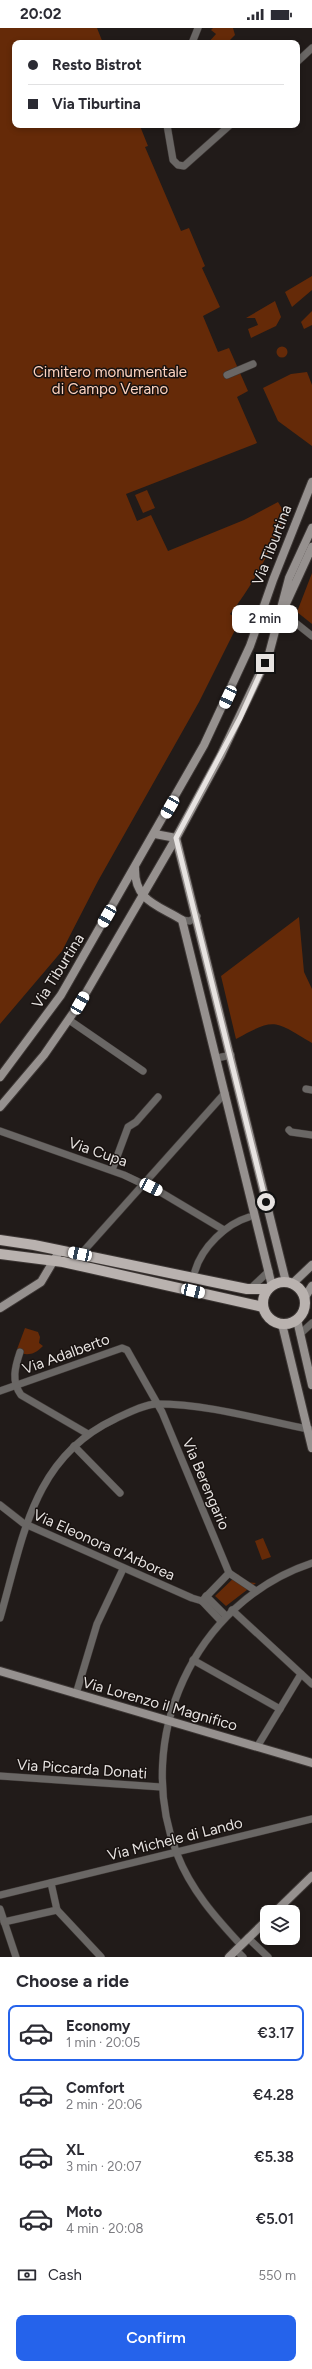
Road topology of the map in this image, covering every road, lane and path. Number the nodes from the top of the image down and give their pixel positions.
1 (198, 28) edge
2 (193, 40) edge
3 (312, 48) edge
4 (300, 59) edge
5 (168, 128) edge
6 (227, 128) edge
7 (253, 364) dead end
8 (227, 375) dead end
9 (312, 482) edge
10 (312, 528) edge
11 (312, 547) edge
12 (282, 612) junction
13 (312, 636) edge
14 (155, 834) junction
15 (176, 838) junction
16 (136, 866) junction
17 (142, 896) junction
18 (197, 916) junction
19 (182, 920) junction
20 (69, 1020) junction
21 (231, 1055) junction
22 (217, 1058) junction
23 (143, 1070) dead end
24 (0, 1077) edge
25 (225, 1093) junction
26 (158, 1097) dead end
27 (0, 1107) edge
28 (289, 1130) dead end
29 (0, 1131) edge
30 (312, 1136) edge
31 (112, 1170) junction
32 (144, 1184) junction
33 (266, 1202) junction
34 (253, 1205) junction
35 (249, 1217) dead end
36 (224, 1230) junction
37 (0, 1240) edge
38 (60, 1250) junction
39 (0, 1254) edge
40 (80, 1254) junction
41 (55, 1261) junction
42 (72, 1264) junction
43 (312, 1265) edge
44 (195, 1271) dead end
45 (268, 1271) junction
46 (289, 1283) junction
47 (270, 1288) junction
48 (250, 1289) junction
49 (310, 1294) edge
50 (263, 1307) junction
51 (0, 1308) edge
52 (304, 1316) edge
53 (312, 1323) edge
54 (282, 1324) junction
55 (300, 1334) junction
56 (20, 1352) dead end
57 (16, 1385) junction
58 (312, 1385) edge
59 (0, 1391) edge
60 (157, 1404) junction
61 (310, 1430) edge
62 (88, 1434) junction
63 (74, 1446) junction
64 (312, 1448) edge
65 (120, 1493) dead end
66 (0, 1505) edge
67 (26, 1525) junction
68 (312, 1563) edge
69 (123, 1568) junction
70 (229, 1574) junction
71 (256, 1591) junction
72 (3, 1598) edge
73 (204, 1598) junction
74 (232, 1610) junction
75 (0, 1618) edge
76 (223, 1619) junction
77 (193, 1660) junction
78 (0, 1672) edge
79 (301, 1674) junction
80 (312, 1684) edge
81 (76, 1694) junction
82 (280, 1709) junction
83 (168, 1720) junction
84 (257, 1747) junction
85 (312, 1763) edge
86 (0, 1776) edge
87 (162, 1787) junction
88 (309, 1820) edge
89 (176, 1852) junction
90 (312, 1876) edge
91 (51, 1883) junction
92 (0, 1895) edge
93 (282, 1905) edge
94 (0, 1909) edge
95 (57, 1910) junction
96 (4, 1922) junction
97 (260, 1927) edge
98 (248, 1938) junction
99 (238, 1947) junction
100 (16, 1957) edge
101 (101, 1957) edge
102 (228, 1957) edge
103 (242, 1957) edge
104 (268, 1957) edge

1 - 2 street
3 - 4 street
5 - 6 street
7 - 8 street
9 - 14 street, Via Tiburtina
10 - 12 street, Via Tiburtina
11 - 12 street, Via Tiburtina
12 - 13 street
12 - 15 street, Via Tiburtina
14 - 15 street
14 - 16 street, Via Tiburtina
15 - 17 street, Via Tiburtina
15 - 18 street
16 - 17 street
16 - 24 street, Via Tiburtina
17 - 19 street
17 - 20 street, Via Tiburtina
18 - 19 street
18 - 21 street
19 - 22 street
20 - 23 street
20 - 27 street, Via Tiburtina
21 - 22 street
21 - 33 street
22 - 25 street
25 - 32 street
25 - 34 street
26 - 31 street
28 - 30 street
29 - 31 street, Via Cupa
31 - 32 street, Via Cupa
32 - 36 street, Via Cupa
32 - 40 street
33 - 34 street
33 - 46 street
34 - 45 street
35 - 36 street
36 - 44 street
37 - 38 main road
38 - 40 main road
38 - 41 street
39 - 41 main road
40 - 42 street
40 - 48 main road
41 - 42 main road
41 - 51 street
42 - 50 main road
43 - 46 street
45 - 47 street
45 - 48 street
46 - 47 main road
46 - 49 main road
47 - 48 main road
47 - 50 main road
49 - 52 main road
50 - 54 main road
52 - 54 main road
52 - 55 street
53 - 55 street
54 - 61 street
55 - 58 street
56 - 57 street
57 - 59 street, Via Adalberto
57 - 60 street, Via Adalberto
57 - 62 street
60 - 61 street
60 - 62 street
60 - 70 street, Via Berengario
61 - 64 street
62 - 63 street
63 - 65 street
63 - 67 street
66 - 67 street, Via Eleonora d'Arborea
67 - 69 street, Via Eleonora d'Arborea
67 - 72 street
68 - 71 street
69 - 73 street, Via Eleonora d'Arborea
69 - 81 street
70 - 71 street
70 - 73 street
71 - 74 street
72 - 75 street
73 - 76 street
74 - 76 street
74 - 79 street
76 - 77 street
77 - 82 street
77 - 83 street
78 - 81 street, Via Lorenzo il Magnifico
79 - 80 street
79 - 82 street
81 - 83 street, Via Lorenzo il Magnifico
82 - 84 street
83 - 84 street, Via Lorenzo il Magnifico
83 - 87 street
84 - 85 street, Via Lorenzo il Magnifico
86 - 87 street, Via Piccarda Donati
87 - 89 street
88 - 89 street, Via Michele di Lando
89 - 91 street, Via Michele di Lando
89 - 99 street
90 - 93 street
91 - 92 street, Via Michele di Lando
91 - 95 street
94 - 96 street
95 - 96 street
95 - 101 street
96 - 100 street
97 - 98 street
98 - 99 street
98 - 104 street
99 - 102 street
99 - 103 street

